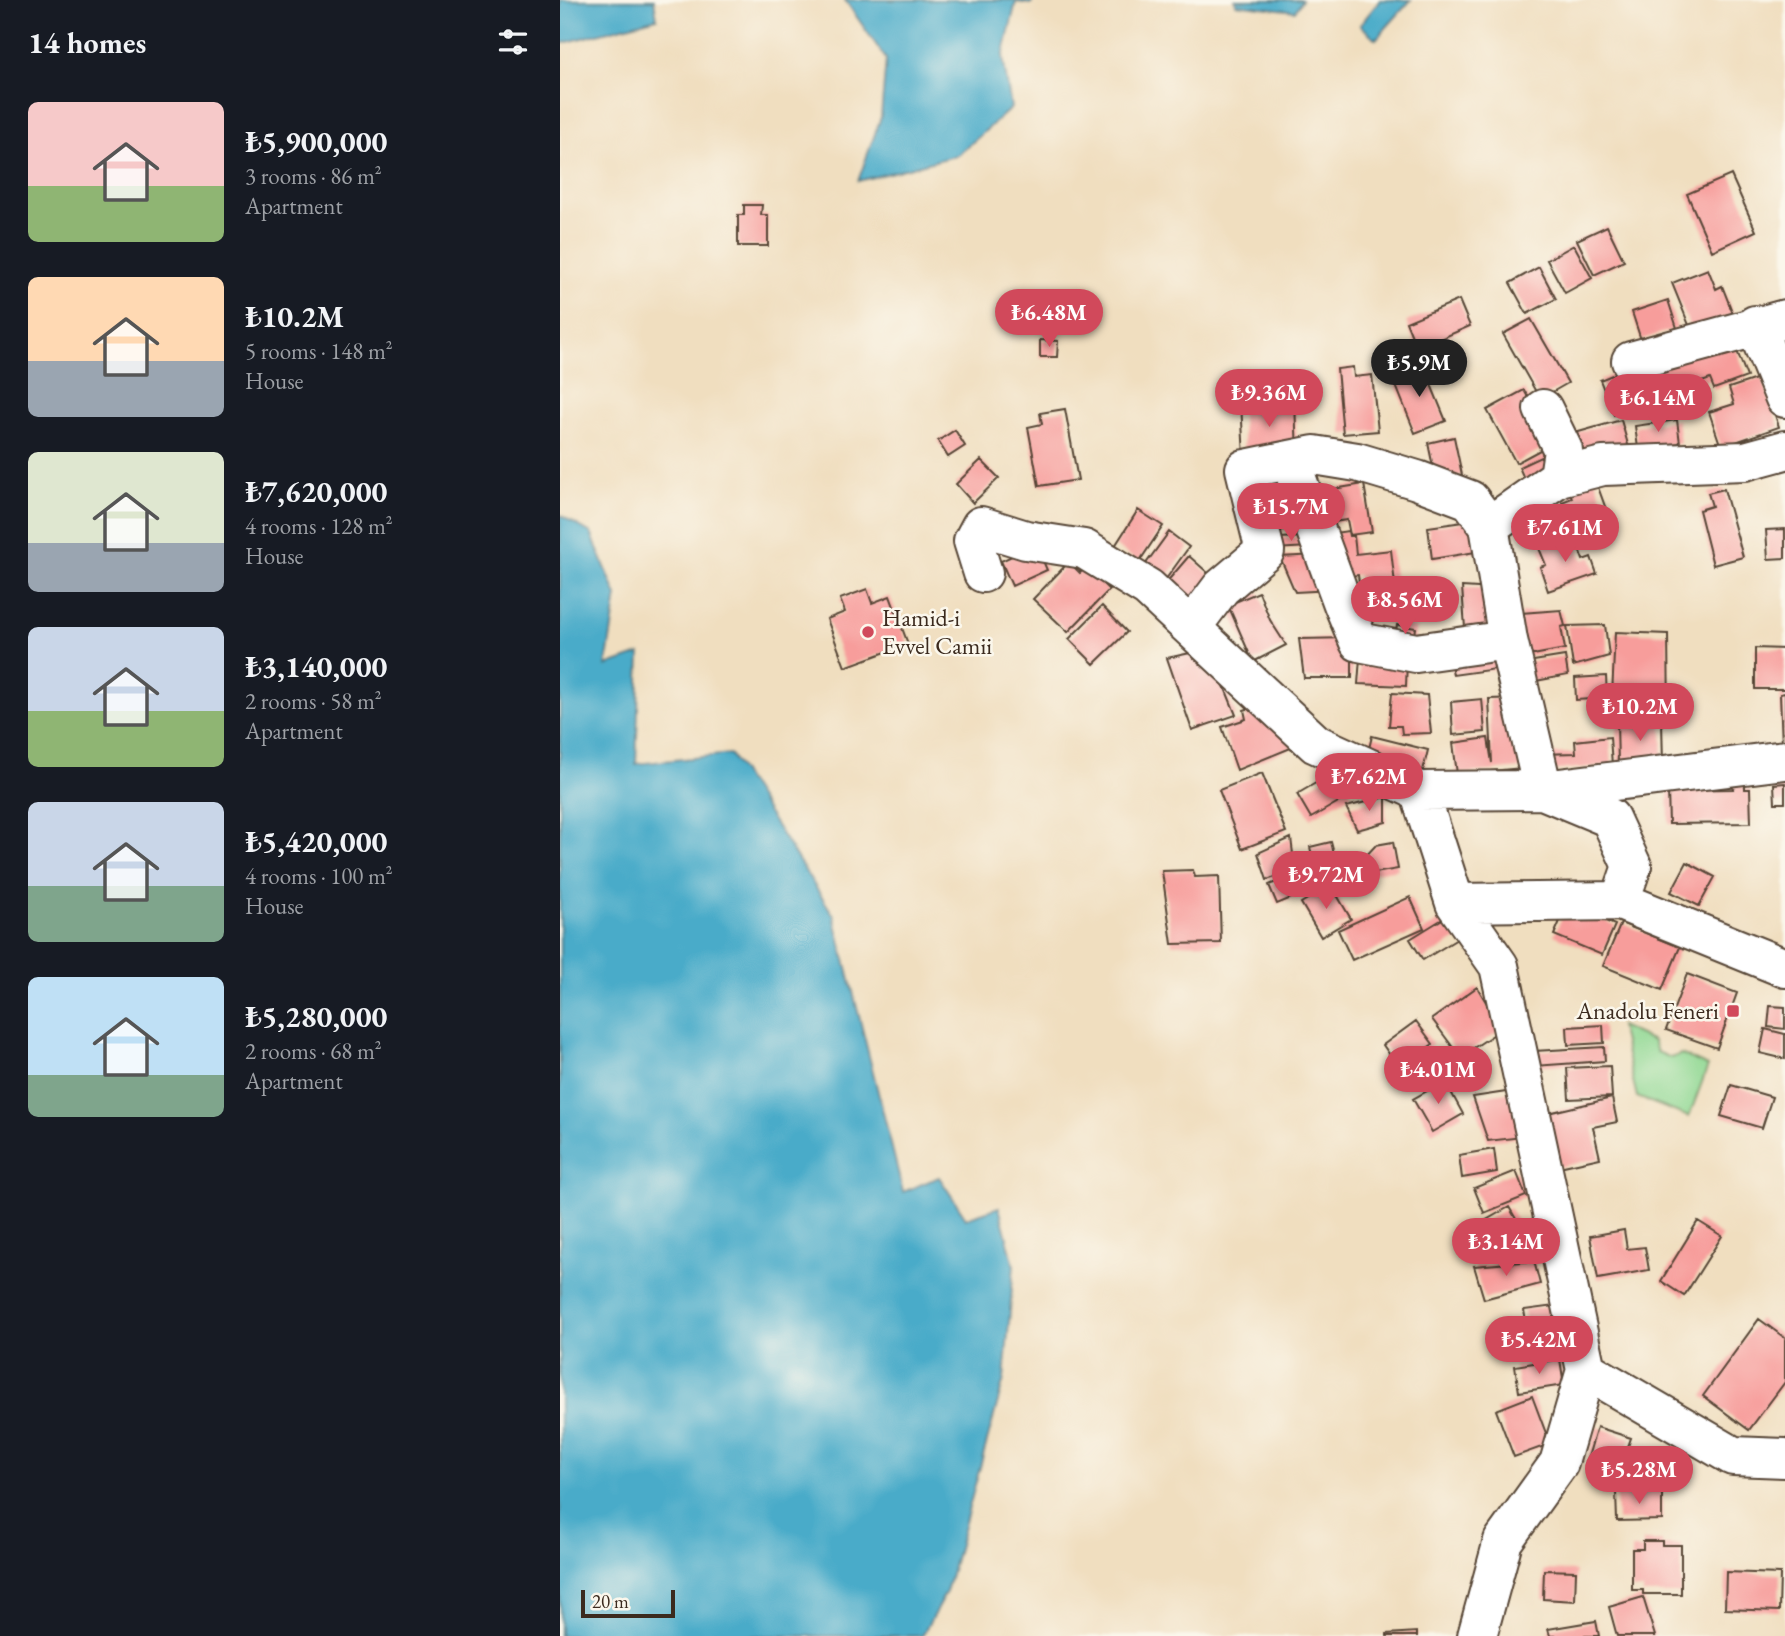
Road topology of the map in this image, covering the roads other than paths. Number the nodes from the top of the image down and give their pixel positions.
1 (1770, 322) edge
2 (1631, 361) dead end
3 (1785, 398) edge
4 (1543, 408) dead end
5 (1785, 450) edge
6 (1290, 460) junction
7 (1559, 477) junction
8 (1489, 526) junction
9 (983, 573) dead end
10 (1191, 628) junction
11 (1508, 640) junction
12 (1785, 760) edge
13 (1543, 790) junction
14 (1419, 791) junction
15 (1620, 901) junction
16 (1455, 903) junction
17 (1785, 968) edge
18 (1586, 1370) junction
19 (1785, 1458) edge
20 (1477, 1636) edge

1 - 2 street
1 - 3 street
4 - 7 street
5 - 7 street
6 - 8 street
6 - 10 street
6 - 11 street
7 - 8 street
8 - 11 street
9 - 10 street
10 - 14 street
11 - 13 street
12 - 13 street
13 - 14 street
13 - 15 street
14 - 16 street
15 - 16 street
15 - 17 street
16 - 18 street
18 - 19 street
18 - 20 street

